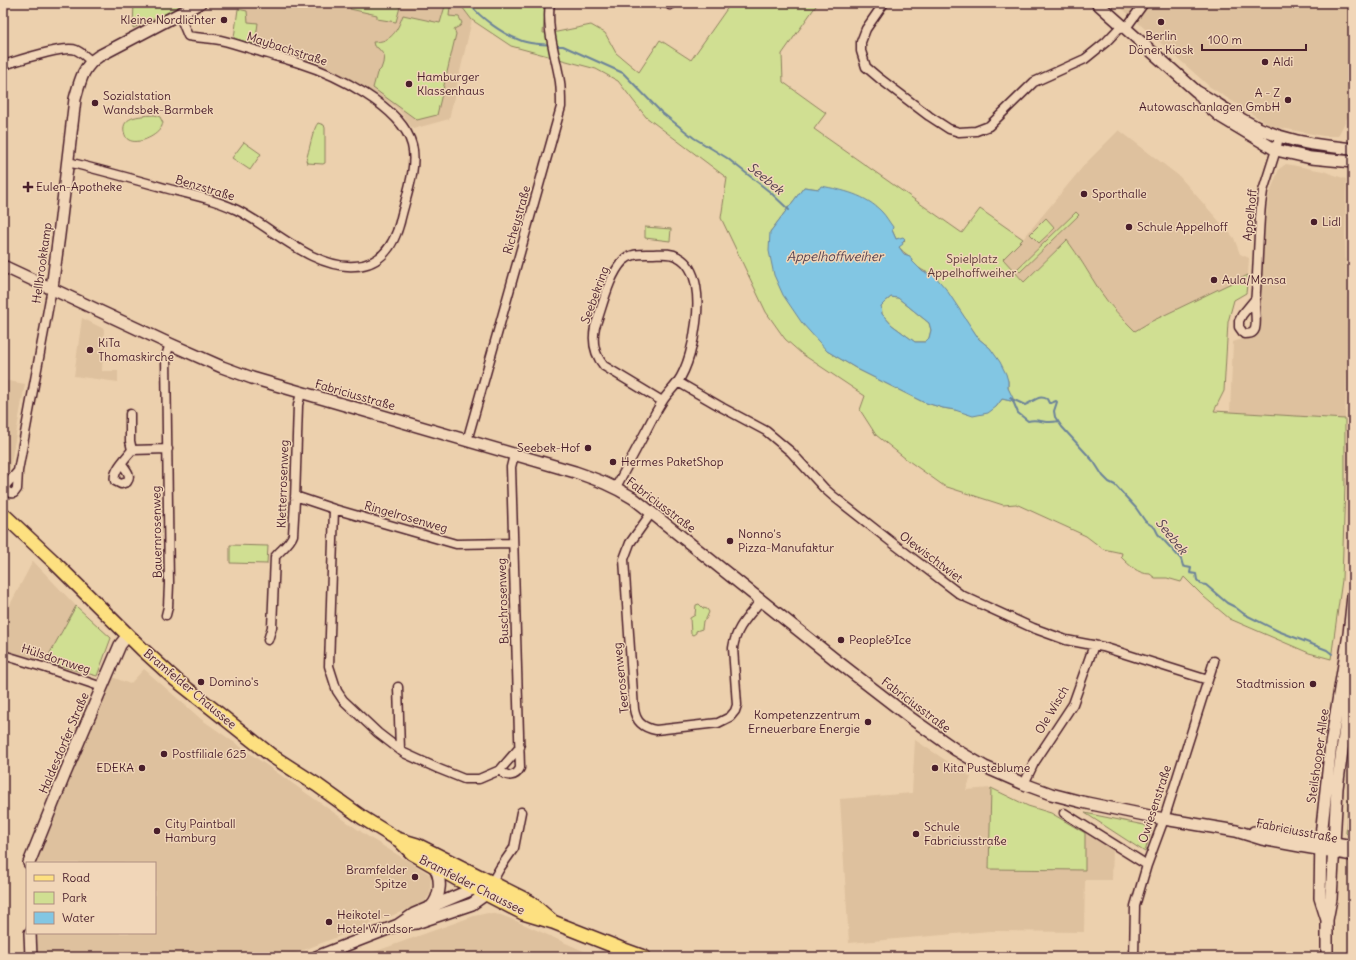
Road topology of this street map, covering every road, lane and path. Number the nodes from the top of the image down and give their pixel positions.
1 (200, 3) edge
2 (550, 3) edge
3 (884, 3) edge
4 (1097, 3) edge
5 (1144, 3) edge
6 (179, 14) junction
7 (1124, 27) junction
8 (91, 61) junction
9 (3, 65) edge
10 (1196, 90) junction
11 (1279, 137) junction
12 (1353, 148) edge
13 (1276, 150) junction
14 (68, 162) junction
15 (1353, 162) edge
16 (3, 266) edge
17 (348, 266) joint
18 (52, 288) junction
19 (1256, 298) dead end
20 (170, 344) junction
21 (678, 382) junction
22 (301, 393) junction
23 (662, 401) junction
24 (130, 414) dead end
25 (467, 441) junction
26 (168, 449) junction
27 (132, 450) junction
28 (514, 455) junction
29 (122, 464) dead end
30 (18, 471) dead end
31 (616, 487) junction
32 (296, 496) junction
33 (334, 509) junction
34 (652, 512) junction
35 (3, 514) edge
36 (513, 543) junction
37 (1353, 596) edge
38 (761, 600) junction
39 (166, 615) dead end
40 (128, 635) junction
41 (268, 640) dead end
42 (1094, 645) junction
43 (3, 655) edge
44 (1214, 661) dead end
45 (1353, 670) edge
46 (1208, 680) junction
47 (102, 687) junction
48 (398, 687) dead end
49 (520, 747) junction
50 (400, 750) junction
51 (500, 770) junction
52 (1024, 784) junction
53 (521, 812) dead end
54 (1064, 813) dead end
55 (1164, 819) junction
56 (398, 839) junction
57 (1320, 845) junction
58 (1353, 846) edge
59 (1334, 847) junction
60 (1353, 855) edge
61 (29, 862) edge
62 (1147, 865) junction
63 (434, 866) junction
64 (492, 882) junction
65 (480, 891) junction
66 (431, 907) junction
67 (1327, 920) junction
68 (553, 922) junction
69 (398, 925) junction
70 (30, 934) edge
71 (31, 957) edge
72 (316, 957) edge
73 (644, 957) edge
74 (1134, 957) edge
75 (1327, 957) edge

1 - 6 street
2 - 25 street, Richeystraße
3 - 7 street
4 - 7 street
5 - 7 street
6 - 8 street
6 - 17 street, Maybachstraße
7 - 10 street
8 - 9 street
8 - 14 street, Hellbrookkamp
10 - 11 street
10 - 13 street
11 - 12 street
11 - 13 street, Appelhoff
13 - 15 street
13 - 19 street, Appelhoff
14 - 17 street, Benzstraße
14 - 18 street, Hellbrookkamp
16 - 18 street, Fabriciusstraße
18 - 20 street, Fabriciusstraße
18 - 30 street, Hellbrookkamp
20 - 22 street, Fabriciusstraße
20 - 26 street, Bauernrosenweg
21 - 23 street, Seebekring
21 - 23 street, Seebekring
21 - 42 street, Olewischtwiet
22 - 25 street, Fabriciusstraße
22 - 32 street, Kletterrosenweg
23 - 31 street, Seebekring
24 - 27 street
25 - 28 street, Fabriciusstraße
26 - 27 street
26 - 39 street, Bauernrosenweg
27 - 29 street
28 - 31 street, Fabriciusstraße
28 - 36 street, Buschrosenweg
31 - 34 street, Fabriciusstraße
32 - 33 street, Ringelrosenweg
32 - 41 street, Kletterrosenweg
33 - 36 street, Ringelrosenweg
33 - 50 street
34 - 38 street, Fabriciusstraße
34 - 38 street, Teerosenweg
35 - 40 main road, Bramfelder Chaussee
36 - 49 street, Buschrosenweg
37 - 57 street, Steilshooper Allee
38 - 52 street, Fabriciusstraße
40 - 47 street, Haldesdorfer Straße
40 - 56 main road, Bramfelder Chaussee
42 - 46 street, Olewischtwiet
42 - 52 street, Ole Wisch
43 - 47 street, Hülsdornweg
44 - 46 street, Owiesenstraße
45 - 59 street, Steilshooper Allee
46 - 55 street, Owiesenstraße
47 - 61 street, Haldesdorfer Straße
48 - 50 street
49 - 51 street
49 - 51 street, Buschrosenweg
50 - 51 street
52 - 55 street, Fabriciusstraße
53 - 64 street
54 - 62 street
55 - 57 street, Fabriciusstraße
55 - 62 street, Owiesenstraße
56 - 63 main road, Bramfelder Chaussee
56 - 64 main road, Bramfelder Chaussee
57 - 59 street, Fabriciusstraße
57 - 67 street, Steilshooper Allee
58 - 59 street, Fabriciusstraße
59 - 60 street, Fabriciusstraße
59 - 67 street, Steilshooper Allee
62 - 74 street, Owiesenstraße
63 - 65 main road, Bramfelder Chaussee
63 - 66 street
64 - 65 street
64 - 68 main road, Bramfelder Chaussee
65 - 66 street
65 - 68 main road, Bramfelder Chaussee
65 - 69 street
66 - 69 street
67 - 75 street, Steilshooper Allee
68 - 73 main road, Bramfelder Chaussee
69 - 72 street
70 - 71 street

